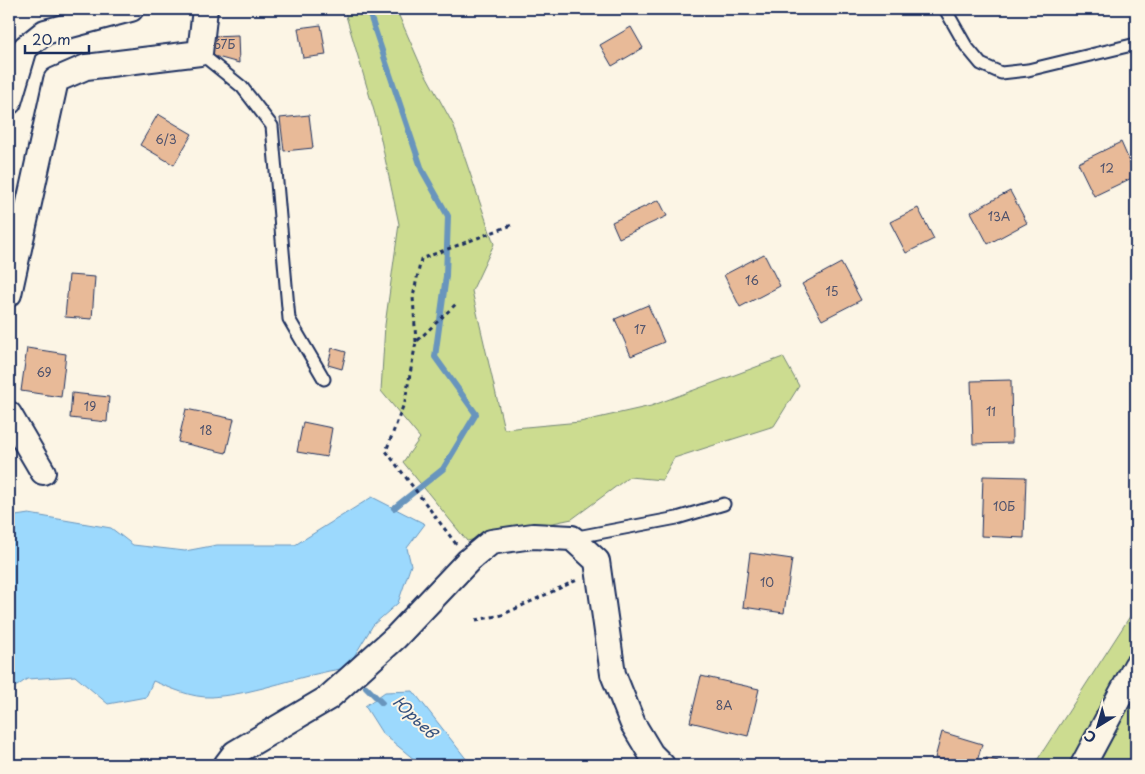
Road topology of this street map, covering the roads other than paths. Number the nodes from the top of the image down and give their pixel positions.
1 (131, 9) edge
2 (205, 9) edge
3 (945, 9) edge
4 (1136, 44) edge
5 (200, 53) junction
6 (9, 102) edge
7 (9, 294) edge
8 (324, 378) dead end
9 (9, 414) edge
10 (43, 472) dead end
11 (724, 504) dead end
12 (572, 538) junction
13 (1136, 666) edge
14 (226, 765) edge
15 (662, 765) edge
16 (1083, 765) edge

1 - 6 street
2 - 5 street
3 - 4 lane
5 - 7 street
5 - 8 lane
9 - 10 street
11 - 12 lane
12 - 14 street
12 - 15 street
13 - 16 street

